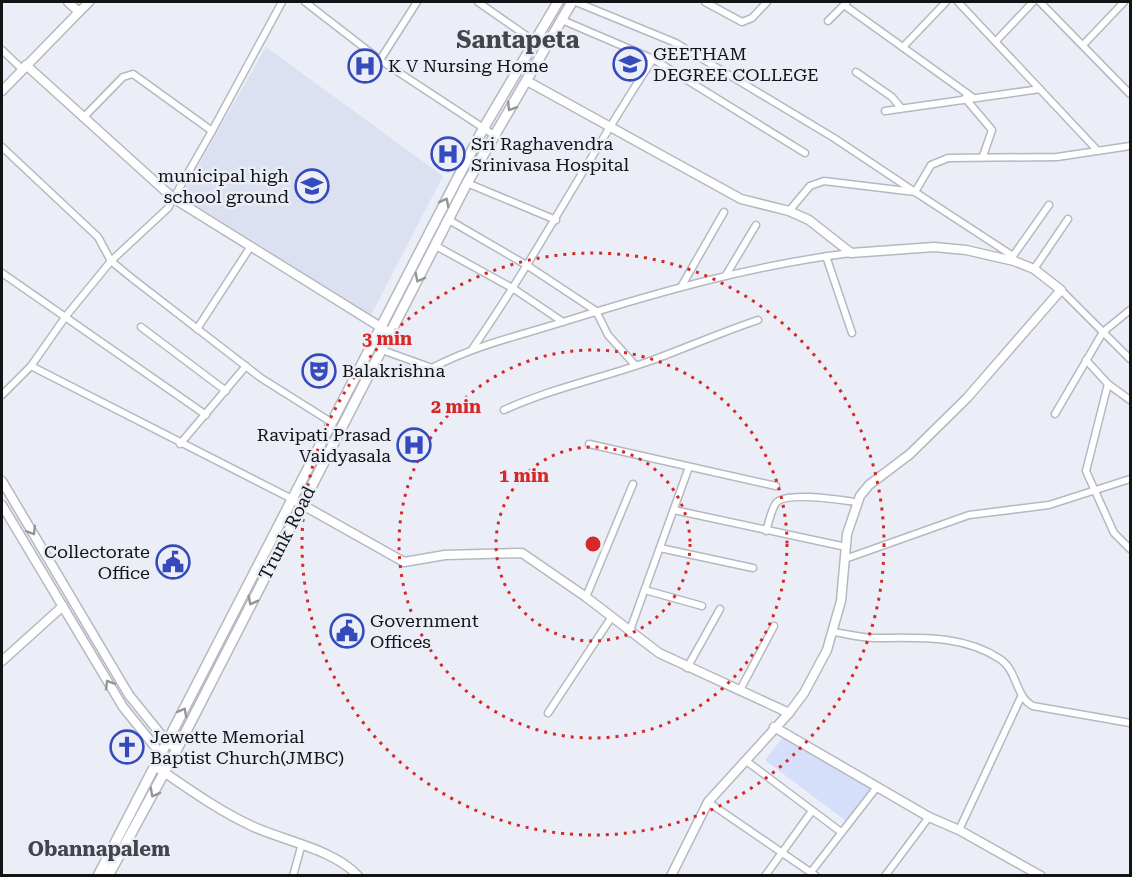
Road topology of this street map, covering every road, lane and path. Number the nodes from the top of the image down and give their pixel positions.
1 (68, 2) edge
2 (89, 2) edge
3 (282, 2) edge
4 (305, 2) edge
5 (417, 2) edge
6 (478, 2) edge
7 (558, 2) edge
8 (574, 2) edge
9 (705, 2) edge
10 (767, 2) edge
11 (946, 2) edge
12 (958, 2) edge
13 (1033, 2) edge
14 (1040, 2) edge
15 (1124, 2) edge
16 (846, 3) edge
17 (80, 12) junction
18 (562, 20) junction
19 (828, 21) dead end
20 (996, 40) junction
21 (534, 41) junction
22 (1084, 44) junction
23 (903, 47) junction
24 (2, 50) edge
25 (653, 59) junction
26 (380, 60) junction
27 (24, 67) junction
28 (856, 72) dead end
29 (514, 75) junction
30 (527, 81) junction
31 (1040, 89) junction
32 (2, 91) edge
33 (1131, 94) edge
34 (969, 98) junction
35 (901, 108) junction
36 (885, 111) dead end
37 (83, 118) junction
38 (608, 128) junction
39 (483, 129) junction
40 (212, 131) junction
41 (494, 135) junction
42 (1131, 146) edge
43 (2, 147) edge
44 (1097, 150) junction
45 (805, 153) dead end
46 (983, 156) junction
47 (467, 183) junction
48 (915, 192) junction
49 (173, 198) junction
50 (1048, 205) dead end
51 (789, 211) junction
52 (724, 212) dead end
53 (1068, 219) dead end
54 (449, 220) junction
55 (556, 220) junction
56 (756, 225) dead end
57 (251, 246) junction
58 (436, 246) junction
59 (851, 253) junction
60 (826, 256) junction
61 (1013, 259) junction
62 (111, 261) junction
63 (528, 266) junction
64 (1034, 269) junction
65 (2, 273) edge
66 (726, 275) junction
67 (680, 287) junction
68 (514, 289) junction
69 (1061, 290) junction
70 (1131, 310) edge
71 (596, 311) junction
72 (66, 316) junction
73 (1128, 318) edge
74 (758, 320) dead end
75 (563, 322) junction
76 (141, 327) dead end
77 (379, 328) junction
78 (197, 329) junction
79 (1103, 332) junction
80 (390, 333) junction
81 (852, 333) dead end
82 (474, 348) junction
83 (382, 350) junction
84 (1131, 359) edge
85 (1086, 360) junction
86 (635, 365) junction
87 (31, 366) junction
88 (246, 366) junction
89 (1108, 384) junction
90 (226, 391) junction
91 (2, 395) edge
92 (1131, 400) edge
93 (504, 410) dead end
94 (1055, 414) dead end
95 (206, 415) junction
96 (331, 422) junction
97 (180, 444) junction
98 (589, 444) dead end
99 (689, 467) junction
100 (1131, 479) edge
101 (2, 481) edge
102 (633, 484) dead end
103 (776, 486) dead end
104 (1095, 491) junction
105 (292, 499) junction
106 (856, 502) junction
107 (302, 504) junction
108 (2, 505) edge
109 (674, 510) junction
110 (766, 531) junction
111 (846, 547) junction
112 (660, 548) junction
113 (1131, 549) edge
114 (845, 559) junction
115 (753, 568) dead end
116 (645, 590) junction
117 (586, 597) junction
118 (63, 606) junction
119 (702, 606) dead end
120 (720, 609) dead end
121 (611, 618) junction
122 (774, 626) dead end
123 (834, 632) junction
124 (629, 633) junction
125 (2, 661) edge
126 (687, 668) junction
127 (740, 690) junction
128 (1021, 697) junction
129 (548, 713) dead end
130 (789, 713) junction
131 (1131, 723) edge
132 (774, 727) junction
133 (167, 742) junction
134 (177, 749) junction
135 (161, 755) junction
136 (745, 760) junction
137 (155, 766) junction
138 (167, 768) junction
139 (878, 787) junction
140 (708, 802) junction
141 (812, 811) junction
142 (929, 817) junction
143 (959, 830) junction
144 (841, 832) junction
145 (301, 847) junction
146 (783, 851) junction
147 (1029, 872) edge
148 (353, 874) edge
149 (814, 874) edge
150 (98, 876) edge
151 (108, 876) edge
152 (293, 876) edge
153 (671, 876) edge
154 (765, 876) edge
155 (885, 876) edge
156 (1041, 876) edge

1 - 17 street
2 - 17 street
3 - 40 street
4 - 26 street
5 - 26 street
6 - 21 street
7 - 21 main road
8 - 18 main road, Trunk Road
8 - 48 street
9 - 10 street
11 - 23 street
12 - 20 street
13 - 20 street
14 - 22 street
15 - 22 street
16 - 19 street
16 - 23 street
17 - 27 street
18 - 25 street
18 - 30 main road, Trunk Road
20 - 31 street
21 - 29 main road
22 - 33 street
23 - 34 street
24 - 27 street
25 - 38 street
25 - 45 street
26 - 39 street
27 - 32 street
27 - 37 street
28 - 35 street
29 - 30 street
29 - 39 main road
30 - 38 street
30 -> 41 main road, Trunk Road
31 - 34 street
31 - 44 street
34 - 35 street
34 - 46 street
35 - 36 street
37 - 40 street
37 - 49 street
38 - 51 street
38 - 55 street
39 - 41 street
77 -> 39 main road
40 - 49 street
41 - 47 main road, Trunk Road
42 - 44 street
43 - 62 street
44 - 46 street
46 - 48 street
47 - 54 main road, Trunk Road
47 - 55 street
48 - 51 street
48 - 61 street
49 - 57 street
49 - 62 street
50 - 61 street
51 - 59 street
52 - 67 street
53 - 64 street
54 - 58 main road, Trunk Road
54 - 63 street
55 - 63 street
56 - 66 street
57 - 77 street
57 - 78 street
58 - 68 street
58 -> 80 main road, Trunk Road
59 - 60 street
59 - 61 street
60 - 66 street
60 - 81 street
61 - 64 street
62 - 72 street
62 - 78 street
63 - 68 street
63 - 71 street
64 - 69 street
65 - 72 street
66 - 67 street
67 - 71 street
68 - 75 street
68 - 82 street
69 - 79 street
69 - 106 street
70 - 73 street
71 - 75 street
71 - 86 street
72 - 87 street
72 - 95 street
73 - 79 street
74 - 86 street
75 - 82 street
76 - 90 street
77 - 80 street
77 - 96 main road
78 - 88 street
79 - 84 street
79 - 85 street
80 - 83 main road, Trunk Road
82 - 83 street
83 - 107 main road, Trunk Road
85 - 89 street
85 - 94 street
86 - 93 street
87 - 91 street
87 - 97 street
88 - 90 street
88 - 96 street
89 - 92 street
89 - 104 street
90 - 95 street
95 - 97 street
96 - 105 main road
97 - 105 street
98 - 99 street
99 - 103 street
99 - 109 street
100 - 104 street
101 -> 133 street
102 - 117 street
104 - 113 street
104 - 114 street
105 - 107 street
133 -> 105 main road
106 - 110 street
106 - 111 street
107 - 117 street
107 -> 134 main road, Trunk Road
108 - 118 street
109 - 110 street
109 - 112 street
110 - 111 street
111 - 114 street
112 - 115 street
112 - 116 street
114 - 123 street
116 - 119 street
116 - 124 street
117 - 121 street
118 - 125 street
135 -> 118 street
120 - 126 street
121 - 124 street
121 - 129 street
122 - 127 street
123 - 128 street
123 - 130 street
124 - 126 street
126 - 127 street
127 - 130 street
128 - 131 street
128 - 143 street
130 - 132 street
132 - 136 street
132 - 139 street
133 - 134 street
133 - 135 main road
134 - 138 main road, Trunk Road
135 - 137 main road
135 - 138 street
136 - 140 street
136 - 141 street
137 - 138 street
137 - 150 main road
138 - 145 street
138 -> 151 main road, Trunk Road
139 - 142 street
139 - 144 street
140 - 146 street
140 - 153 street
141 - 144 street
141 - 146 street
142 - 143 street
142 - 155 street
143 - 147 street
144 - 149 street
145 - 148 street
145 - 152 street
146 - 149 street
146 - 154 street
147 - 156 street

